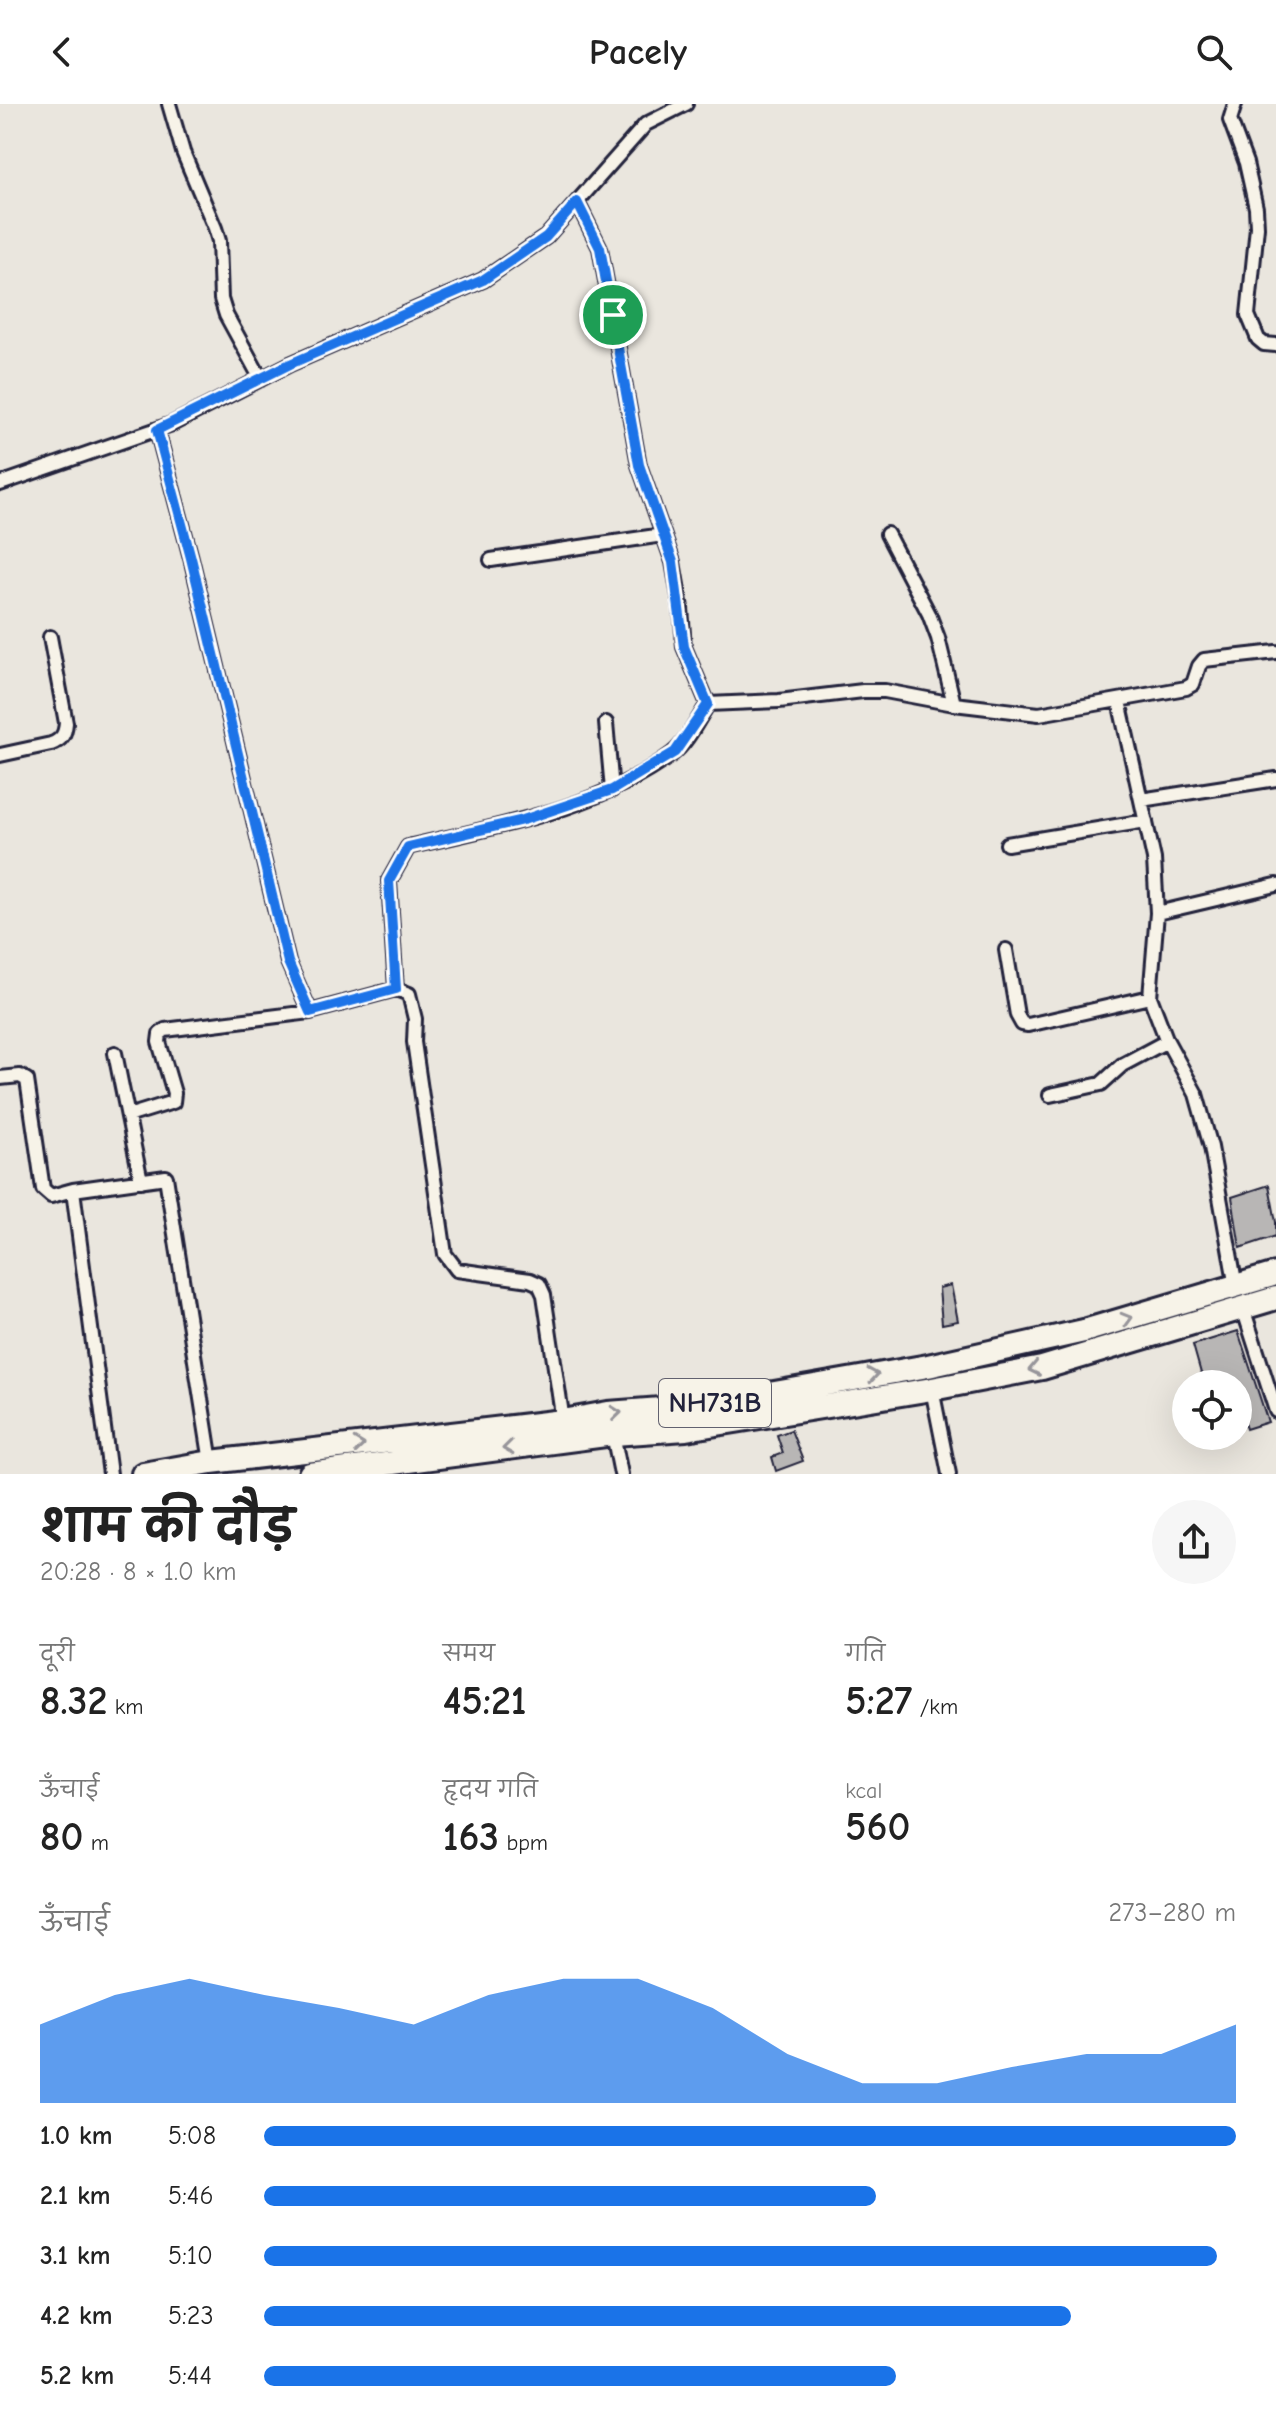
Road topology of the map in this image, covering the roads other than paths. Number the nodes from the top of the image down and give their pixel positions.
1 (169, 104) edge
2 (686, 104) edge
3 (1235, 104) edge
4 (577, 202) junction
5 (1276, 345) edge
6 (261, 379) junction
7 (157, 430) junction
8 (0, 484) edge
9 (887, 534) dead end
10 (663, 535) junction
11 (491, 560) dead end
12 (50, 637) dead end
13 (1276, 652) edge
14 (1119, 701) junction
15 (708, 704) junction
16 (954, 704) junction
17 (606, 723) dead end
18 (0, 755) edge
19 (1276, 779) edge
20 (612, 790) junction
21 (1141, 800) junction
22 (1146, 821) junction
23 (1007, 844) dead end
24 (1276, 885) edge
25 (1157, 913) junction
26 (1006, 950) dead end
27 (396, 989) junction
28 (1150, 997) junction
29 (310, 1012) junction
30 (1167, 1041) junction
31 (115, 1053) dead end
32 (0, 1078) edge
33 (1050, 1095) dead end
34 (128, 1116) junction
35 (141, 1181) junction
36 (73, 1190) junction
37 (1276, 1274) edge
38 (1240, 1298) junction
39 (1276, 1298) edge
40 (932, 1389) junction
41 (1276, 1411) edge
42 (563, 1421) junction
43 (613, 1434) junction
44 (211, 1462) junction
45 (372, 1470) edge
46 (110, 1474) edge
47 (143, 1474) edge
48 (310, 1474) edge
49 (621, 1474) edge
50 (949, 1474) edge

1 - 6 street
2 - 4 street
3 - 5 street
4 - 6 street
4 - 10 street
6 - 7 street
7 - 8 street
7 - 29 street
9 - 16 street
10 - 11 street
10 - 15 street
12 - 18 street
13 - 14 street
14 - 16 street
14 - 21 street
15 - 16 street
15 - 20 street
17 - 20 street
19 - 21 street
20 - 27 street
21 - 22 street
22 - 23 street
22 - 25 street
24 - 25 street
25 - 28 street
26 - 28 street
27 - 29 street
27 - 42 street
28 - 30 street
29 - 34 street
30 - 33 street
30 - 38 street
31 - 34 street
32 - 36 street
34 - 35 street
35 - 36 street
35 - 44 street
36 - 46 street
37 - 38 highway, NH731B
38 - 39 highway
38 -> 40 highway
38 - 41 street
42 -> 38 highway, NH731B
40 - 43 highway
40 - 50 street
44 -> 42 highway, NH731B
43 -> 45 highway
43 - 49 street
44 - 47 highway, NH731B
45 - 48 highway

